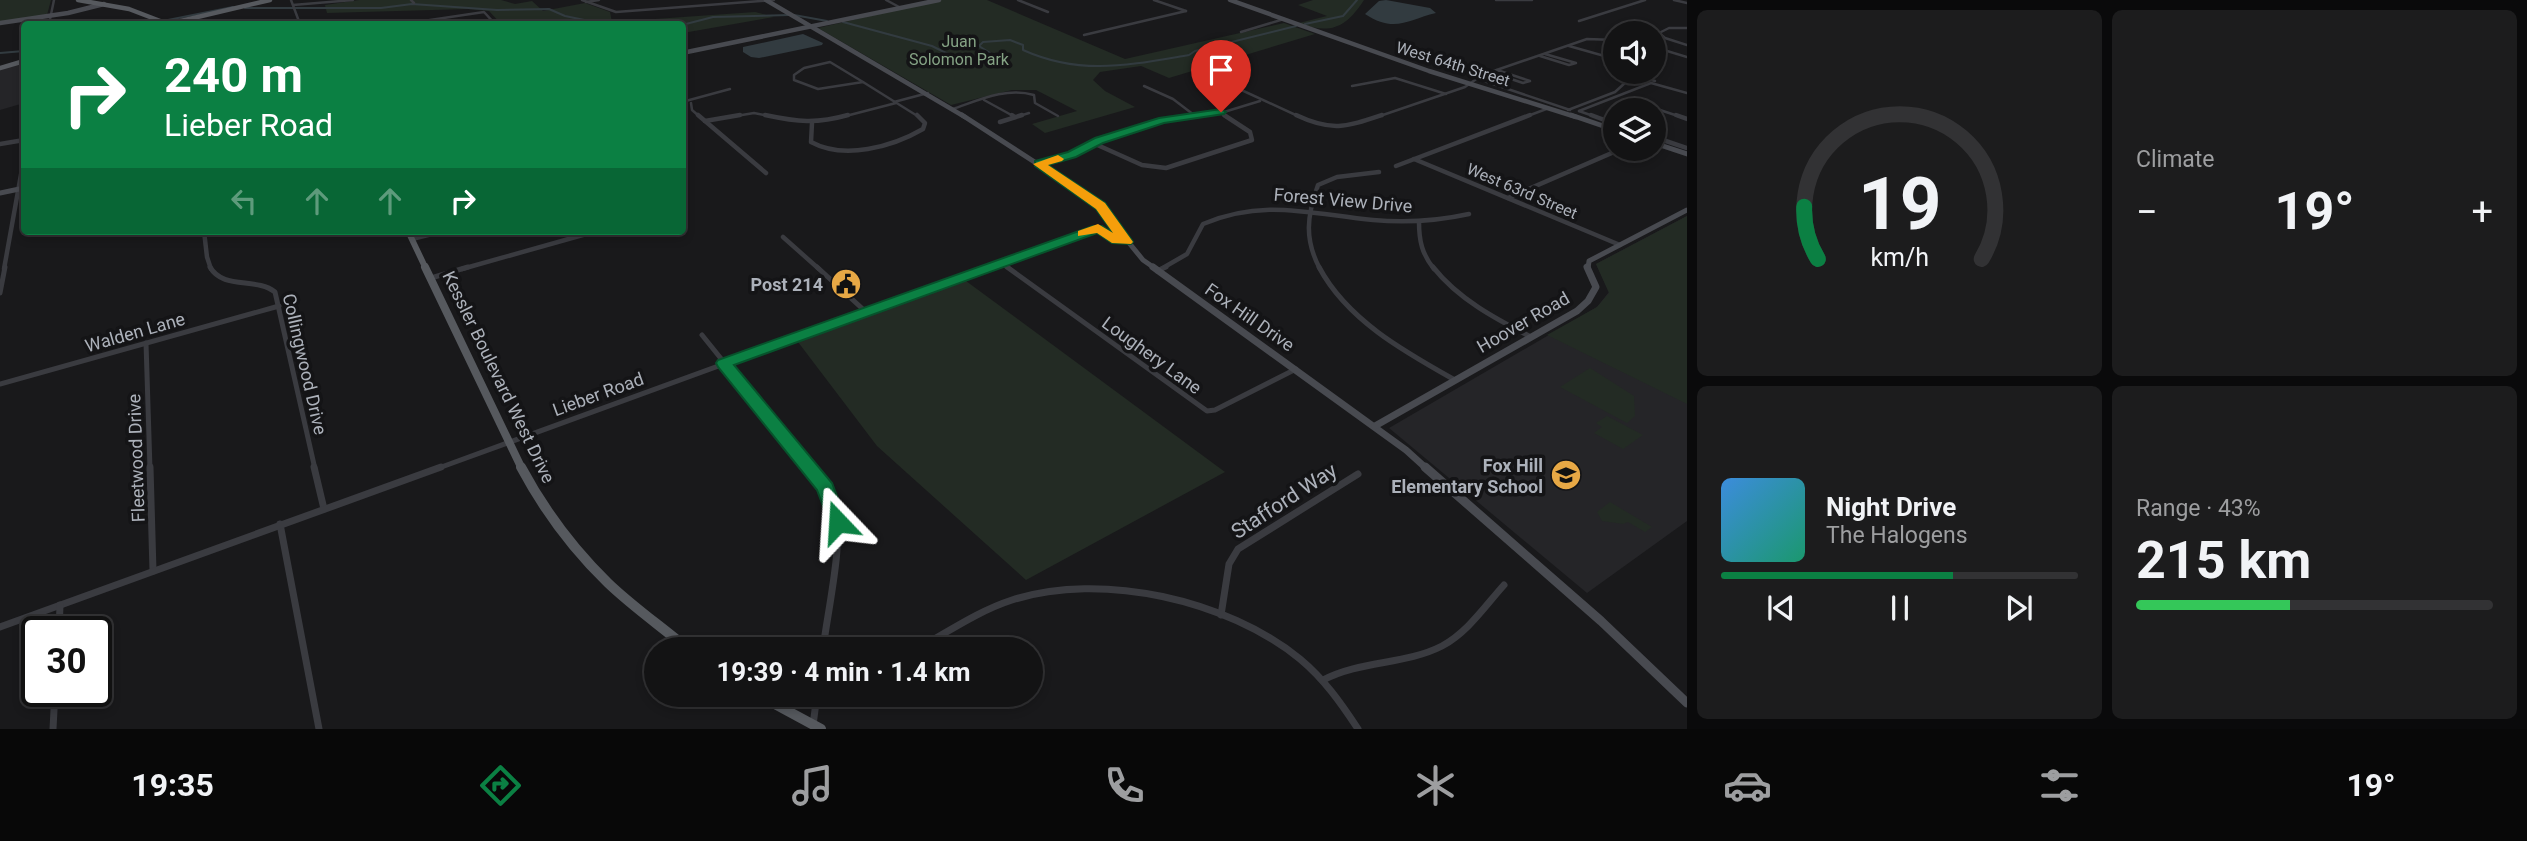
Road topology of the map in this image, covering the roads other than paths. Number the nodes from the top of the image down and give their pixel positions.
1 (54, 0) edge
2 (78, 0) edge
3 (270, 0) edge
4 (291, 0) edge
5 (353, 0) edge
6 (599, 0) edge
7 (775, 0) edge
8 (886, 0) edge
9 (939, 0) edge
10 (1018, 0) edge
11 (1154, 0) edge
12 (1230, 0) edge
13 (1496, 0) edge
14 (1532, 0) edge
15 (1645, 0) edge
16 (1674, 0) edge
17 (584, 1) edge
18 (767, 1) edge
19 (1503, 1) edge
20 (1682, 2) edge
21 (1687, 3) edge
22 (104, 4) junction
23 (293, 6) junction
24 (901, 8) junction
25 (1048, 12) dead end
26 (209, 15) junction
27 (50, 16) junction
28 (1284, 19) junction
29 (427, 20) joint
30 (49, 21) edge
31 (162, 21) edge
32 (181, 21) edge
33 (187, 21) edge
34 (299, 21) edge
35 (421, 21) edge
36 (492, 21) edge
37 (1579, 21) dead end
38 (0, 23) edge
39 (812, 26) junction
40 (1687, 28) edge
41 (1241, 32) dead end
42 (1084, 35) dead end
43 (1603, 39) edge
44 (1687, 45) edge
45 (1569, 46) junction
46 (1666, 51) edge
47 (686, 52) edge
48 (1545, 54) junction
49 (1539, 56) junction
50 (1603, 56) edge
51 (1687, 57) edge
52 (21, 62) edge
53 (0, 67) edge
54 (1497, 70) junction
55 (1490, 72) junction
56 (1476, 81) junction
57 (863, 82) junction
58 (1623, 84) edge
59 (1665, 84) edge
60 (1144, 86) dead end
61 (1352, 86) dead end
62 (1237, 88) dead end
63 (730, 89) dead end
64 (1687, 92) edge
65 (930, 94) junction
66 (1446, 94) junction
67 (1612, 98) edge
68 (984, 100) junction
69 (1261, 101) junction
70 (686, 102) edge
71 (1603, 102) edge
72 (691, 103) junction
73 (896, 103) junction
74 (953, 108) junction
75 (1549, 108) junction
76 (1570, 110) junction
77 (1219, 112) junction
78 (1563, 112) junction
79 (1666, 112) edge
80 (1029, 113) dead end
81 (1194, 115) junction
82 (1058, 116) dead end
83 (1015, 117) junction
84 (1687, 119) edge
85 (1603, 120) edge
86 (705, 121) junction
87 (1000, 122) dead end
88 (812, 123) junction
89 (1603, 126) edge
90 (21, 140) edge
91 (1666, 141) edge
92 (1093, 143) junction
93 (0, 144) edge
94 (1666, 147) edge
95 (1687, 148) edge
96 (1687, 154) edge
97 (1603, 157) edge
98 (1414, 159) junction
99 (1039, 164) junction
100 (1396, 166) dead end
101 (1379, 172) dead end
102 (766, 173) dead end
103 (21, 188) edge
104 (0, 193) edge
105 (21, 193) edge
106 (1507, 198) junction
107 (1687, 210) edge
108 (1310, 212) junction
109 (1469, 214) dead end
110 (1419, 222) junction
111 (205, 235) edge
112 (410, 235) edge
113 (583, 235) edge
114 (783, 237) dead end
115 (1127, 242) junction
116 (1620, 245) junction
117 (1001, 263) junction
118 (1157, 271) junction
119 (431, 278) junction
120 (0, 293) edge
121 (279, 306) junction
122 (866, 312) junction
123 (702, 335) dead end
124 (1531, 337) junction
125 (146, 344) junction
126 (724, 363) junction
127 (1296, 369) junction
128 (1455, 380) junction
129 (0, 384) edge
130 (1375, 425) junction
131 (507, 442) junction
132 (1358, 474) dead end
133 (324, 509) junction
134 (280, 524) junction
135 (153, 571) junction
136 (1504, 585) dead end
137 (60, 605) junction
138 (1221, 615) junction
139 (60, 616) edge
140 (0, 627) edge
141 (672, 637) edge
142 (825, 637) edge
143 (939, 637) edge
144 (1323, 680) junction
145 (1687, 703) edge
146 (54, 707) edge
147 (780, 707) edge
148 (817, 707) edge
149 (817, 727) edge
150 (53, 729) edge
151 (318, 729) edge
152 (1358, 729) edge

1 - 27 street
2 - 22 main road
3 - 26 main road
4 - 23 street
5 - 23 street
6 - 17 street
7 - 18 street
8 - 24 street
9 - 24 street
10 - 25 street
11 - 42 street
12 - 28 street, West 64th Street
13 - 19 street
14 - 19 street
15 - 37 street
16 - 20 street
17 - 18 street
18 - 39 street, Fox Hill Drive
20 - 21 street
22 - 27 street
22 - 31 main road
23 - 34 street
24 - 39 street
26 - 32 main road
26 - 33 main road
27 - 30 street
27 - 38 street
28 - 41 street
28 - 56 street, West 64th Street
29 - 35 street
29 - 36 street
39 - 47 street
39 - 65 street, Fox Hill Drive
40 - 44 street
43 - 45 street
45 - 48 street
45 - 50 street
46 - 51 street
48 - 49 street
48 - 49 street
49 - 54 street
52 - 53 main road
54 - 55 street
54 - 55 street
55 - 56 street
56 - 66 street
56 - 75 street, West 64th Street
56 - 76 street
57 - 57 street
57 - 73 street
58 - 76 street
59 - 64 street
60 - 81 street
61 - 66 street
62 - 69 street
63 - 72 street
64 - 67 street
65 - 73 street
65 - 74 street, Fox Hill Drive
66 - 69 street
68 - 74 street
68 - 82 street
68 - 83 street
69 - 77 street
70 - 72 street
71 - 85 street
72 - 86 street
73 - 88 street
73 - 88 street
74 - 99 street, Fox Hill Drive
75 - 78 street, West 64th Street
75 - 98 street
76 - 78 street
77 - 81 street
77 - 92 street
78 - 89 street, West 64th Street
79 - 84 street
80 - 83 street
81 - 92 street
83 - 87 street
86 - 88 street
86 - 102 street
90 - 93 street
91 - 95 street
92 - 99 street
94 - 96 street
97 - 106 street
98 - 100 street
98 - 106 street, West 63rd Street
99 - 115 street, Fox Hill Drive
101 - 108 street
103 - 104 street
105 - 120 street
106 - 116 street, West 63rd Street
107 - 116 street, Hoover Road
108 - 110 street, Forest View Drive
108 - 118 street, Forest View Drive
108 - 128 street
109 - 110 street, Forest View Drive
110 - 124 street
111 - 121 street, Collingwood Drive
112 - 119 main road, Kessler Boulevard West Drive
113 - 119 street
114 - 122 street
115 - 117 street, Lieber Road
115 - 118 street, Fox Hill Drive
116 - 124 street, Hoover Road
117 - 122 street, Lieber Road
117 - 127 street, Loughery Lane
118 - 127 street, Fox Hill Drive
119 - 131 main road, Kessler Boulevard West Drive
121 - 125 street, Walden Lane
121 - 133 street, Collingwood Drive
122 - 126 street, Lieber Road
123 - 126 street
124 - 128 street, Hoover Road
125 - 129 street, Walden Lane
125 - 135 street, Fleetwood Drive
126 - 131 street, Lieber Road
126 - 142 street
127 - 130 street, Fox Hill Drive
128 - 130 street, Hoover Road
130 - 145 street, Fox Hill Drive
131 - 133 street, Lieber Road
131 - 141 main road, Kessler Boulevard West Drive
132 - 138 street, Stafford Way
133 - 134 street, Lieber Road
134 - 135 street, Lieber Road
134 - 151 street
135 - 137 street, Lieber Road
136 - 144 street
137 - 139 street
137 - 140 street, Lieber Road
138 - 143 street
138 - 144 street
144 - 152 street
146 - 150 street
147 - 149 main road
148 - 149 street

